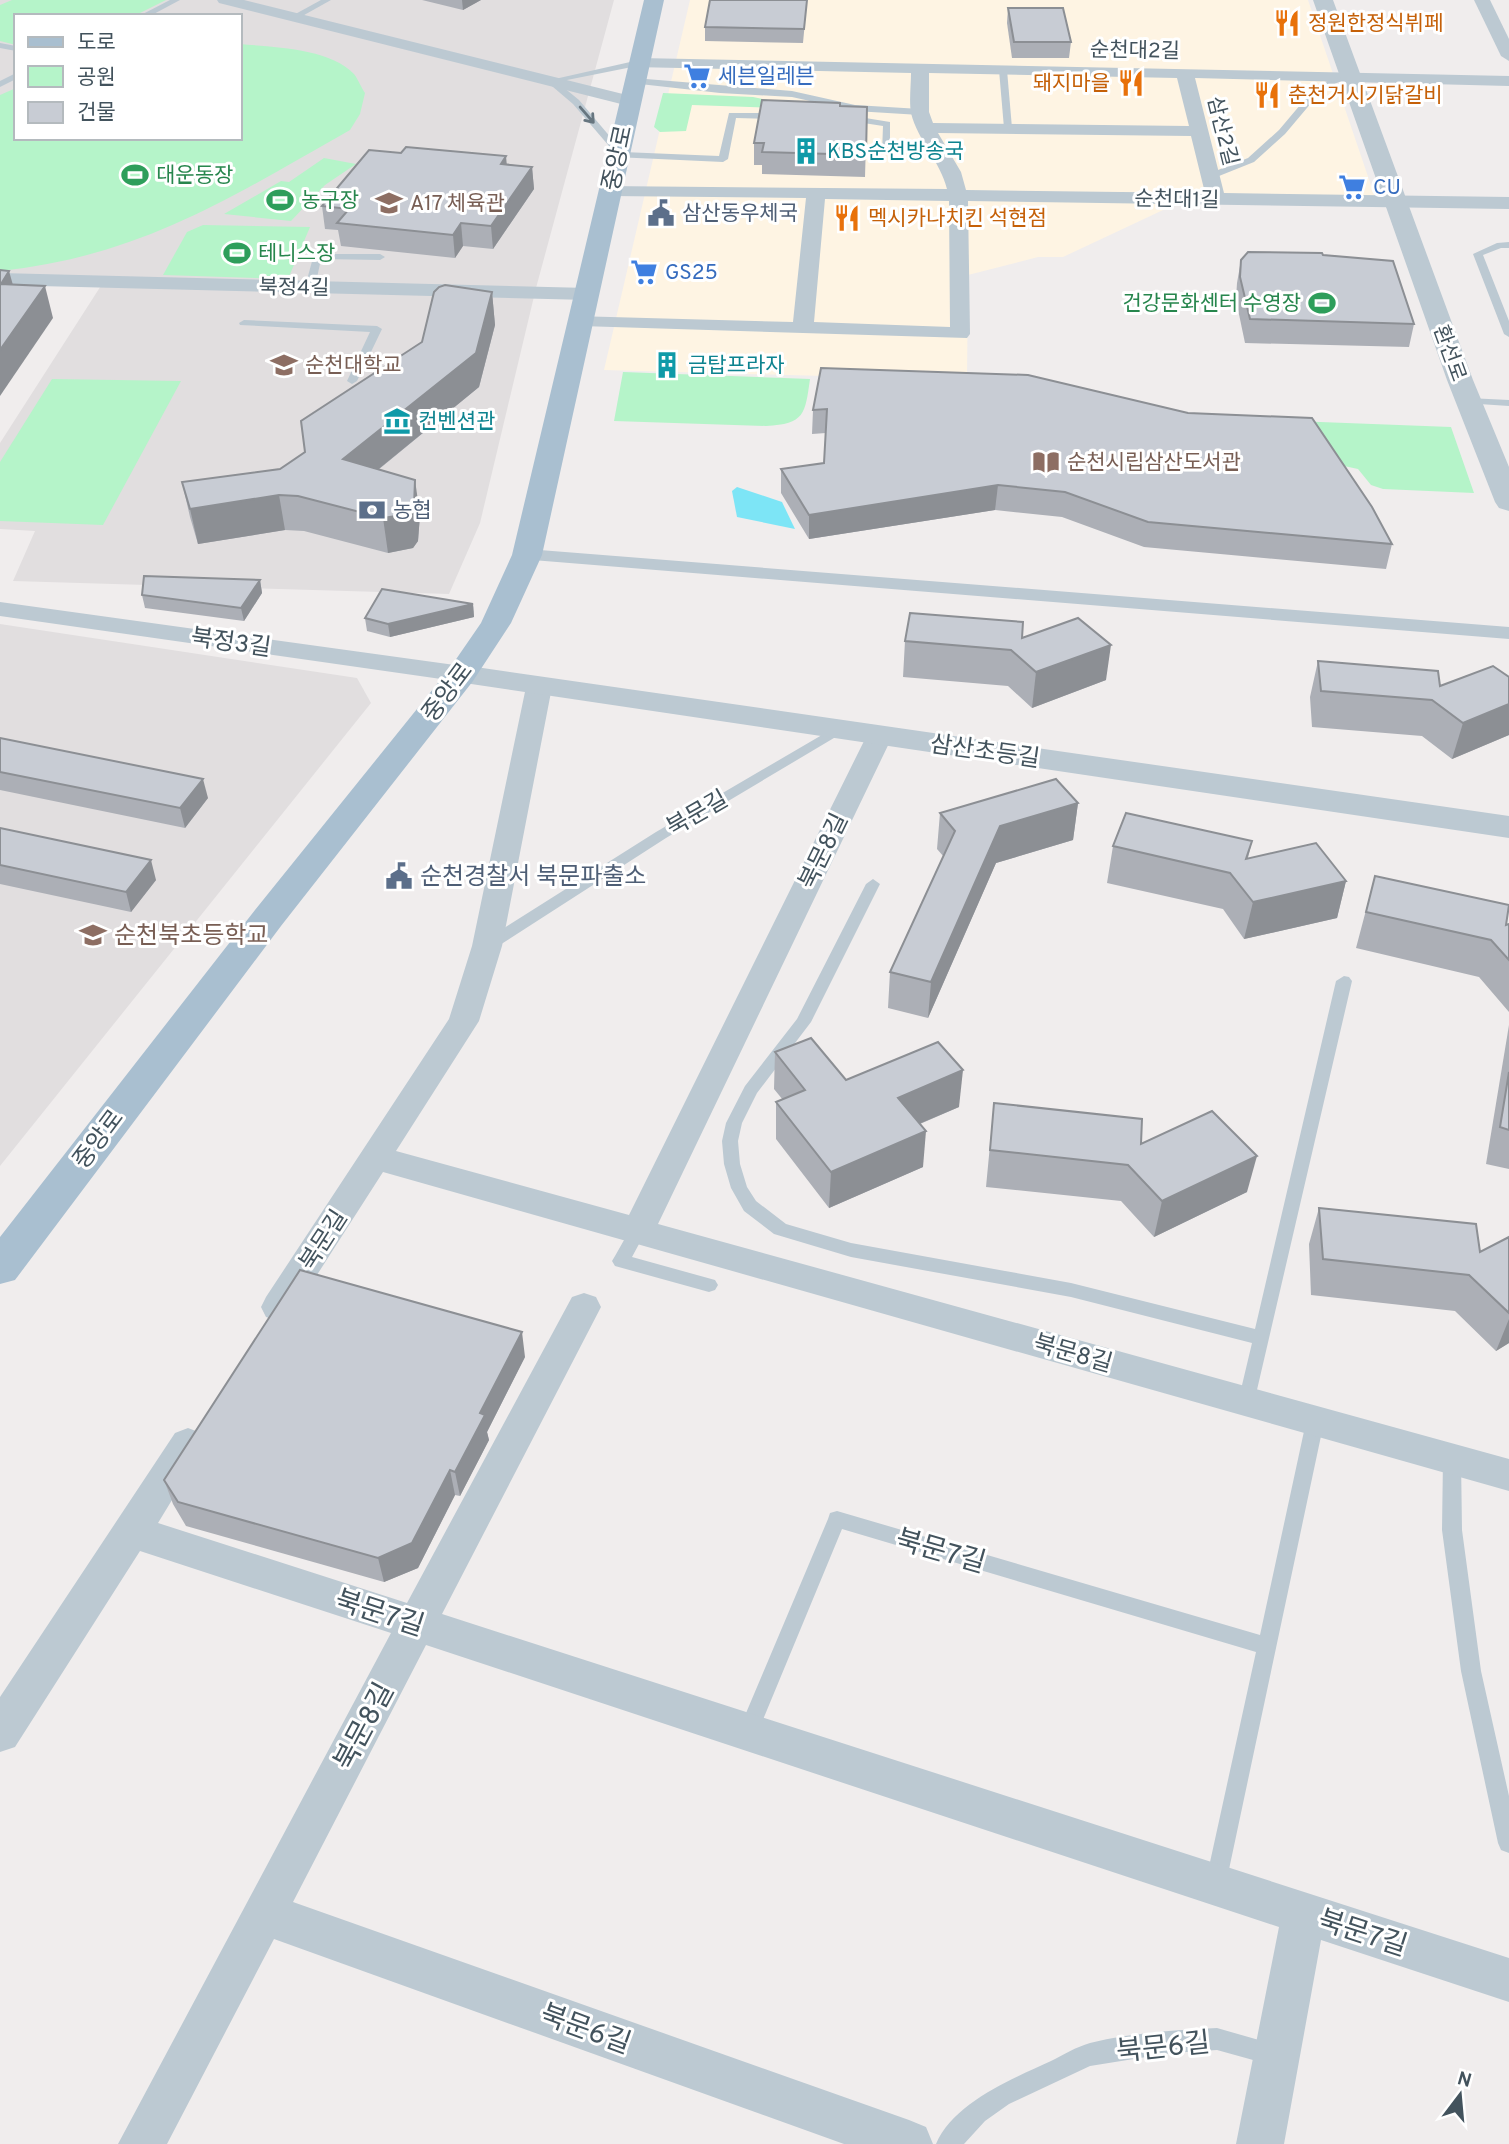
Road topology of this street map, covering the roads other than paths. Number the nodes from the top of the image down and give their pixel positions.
1 (176, 0) edge
2 (225, 0) edge
3 (327, 0) edge
4 (654, 0) edge
5 (1322, 0) edge
6 (1482, 0) edge
7 (146, 14) edge
8 (294, 17) junction
9 (1509, 55) edge
10 (920, 69) junction
11 (1003, 70) junction
12 (1185, 74) junction
13 (1349, 78) junction
14 (550, 81) junction
15 (1509, 81) edge
16 (634, 82) junction
17 (796, 117) edge
18 (835, 118) edge
19 (923, 120) junction
20 (1008, 128) junction
21 (1200, 131) junction
22 (618, 153) junction
23 (887, 153) dead end
24 (1211, 176) junction
25 (610, 191) junction
26 (816, 193) junction
27 (958, 195) junction
28 (1216, 199) junction
29 (1397, 202) junction
30 (1509, 203) edge
31 (1509, 245) edge
32 (380, 257) edge
33 (0, 279) edge
34 (310, 287) junction
35 (588, 294) junction
36 (581, 320) junction
37 (244, 323) dead end
38 (803, 328) junction
39 (1509, 334) edge
40 (352, 381) dead end
41 (1468, 401) junction
42 (1509, 403) edge
43 (1509, 502) edge
44 (527, 555) junction
45 (0, 609) edge
46 (1509, 633) edge
47 (462, 674) junction
48 (539, 687) junction
49 (839, 729) junction
50 (880, 735) junction
51 (1509, 827) edge
52 (873, 884) dead end
53 (487, 946) junction
54 (1344, 981) dead end
55 (377, 1158) junction
56 (638, 1231) junction
57 (0, 1268) edge
58 (709, 1285) dead end
59 (584, 1307) dead end
60 (262, 1333) edge
61 (1261, 1338) junction
62 (1247, 1402) junction
63 (208, 1415) edge
64 (1315, 1422) junction
65 (1452, 1460) junction
66 (1509, 1475) edge
67 (131, 1531) junction
68 (417, 1624) junction
69 (1267, 1646) junction
70 (748, 1732) junction
71 (0, 1733) edge
72 (1509, 1843) edge
73 (1216, 1885) junction
74 (264, 1913) junction
75 (1304, 1913) junction
76 (1509, 1980) edge
77 (1277, 2056) junction
78 (142, 2144) edge
79 (909, 2144) edge
80 (948, 2144) edge
81 (1260, 2144) edge

1 - 7 lane
2 - 8 street, 순천대2길
3 - 8 lane
4 - 16 main road, 중앙로
5 - 13 street, 환선로
6 - 9 street
8 - 14 street, 순천대2길
10 - 11 street, 순천대2길
10 - 16 street, 순천대2길
10 - 19 street
11 - 12 street, 순천대2길
11 - 20 lane
12 - 13 street, 순천대2길
12 - 21 street, 삼산2길
13 - 15 street
13 - 24 lane
13 - 29 street, 환선로
14 - 16 street, 순천대2길
14 - 16 lane
14 -> 22 lane
16 - 19 lane
16 - 22 main road, 중앙로
17 - 22 lane
18 - 23 lane
19 - 20 street
19 - 27 street
20 - 21 street
21 - 24 street, 삼산2길
22 - 25 main road, 중앙로
24 - 28 street, 삼산2길
25 - 26 street, 순천대1길
25 - 35 main road, 중앙로
26 - 27 street, 순천대1길
26 - 38 street
27 - 28 street, 순천대1길
27 - 38 street
28 - 29 street, 순천대1길
29 - 30 street
29 - 41 street, 환선로
31 - 39 lane
32 - 34 lane
33 - 34 street, 북정4길
34 - 35 street, 북정4길
35 - 36 main road, 중앙로
36 - 38 street
36 - 44 main road, 중앙로
37 - 40 lane
41 - 42 lane
41 - 43 street, 환선로
44 - 46 street
44 - 47 main road, 중앙로
45 - 47 street, 북정3길
47 - 48 street, 삼산초등길
47 - 57 main road, 중앙로
48 - 49 street, 삼산초등길
48 - 53 street, 북문길
49 - 50 street, 삼산초등길
49 - 53 lane, 북문길
50 - 51 street, 삼산초등길
50 - 56 street, 북문8길
52 - 61 lane
53 - 55 street, 북문길
54 - 61 lane
55 - 56 street, 북문8길
55 - 60 street, 북문길
56 - 58 lane
56 - 62 street, 북문8길
59 - 68 street, 북문8길
61 - 62 lane
62 - 64 street, 북문8길
63 - 67 street
64 - 65 street, 북문8길
64 - 69 lane
65 - 66 street, 북문8길
65 - 72 lane
67 - 68 street, 북문7길
67 - 71 street
68 - 70 street, 북문7길
68 - 74 street, 북문8길
69 - 70 lane, 북문7길
69 - 73 lane
70 - 73 street, 북문7길
73 - 75 street, 북문7길
74 - 78 street, 북문8길
74 - 79 street, 북문6길
75 - 76 street, 북문7길
75 - 77 street
77 - 80 lane, 북문6길
77 - 81 street

